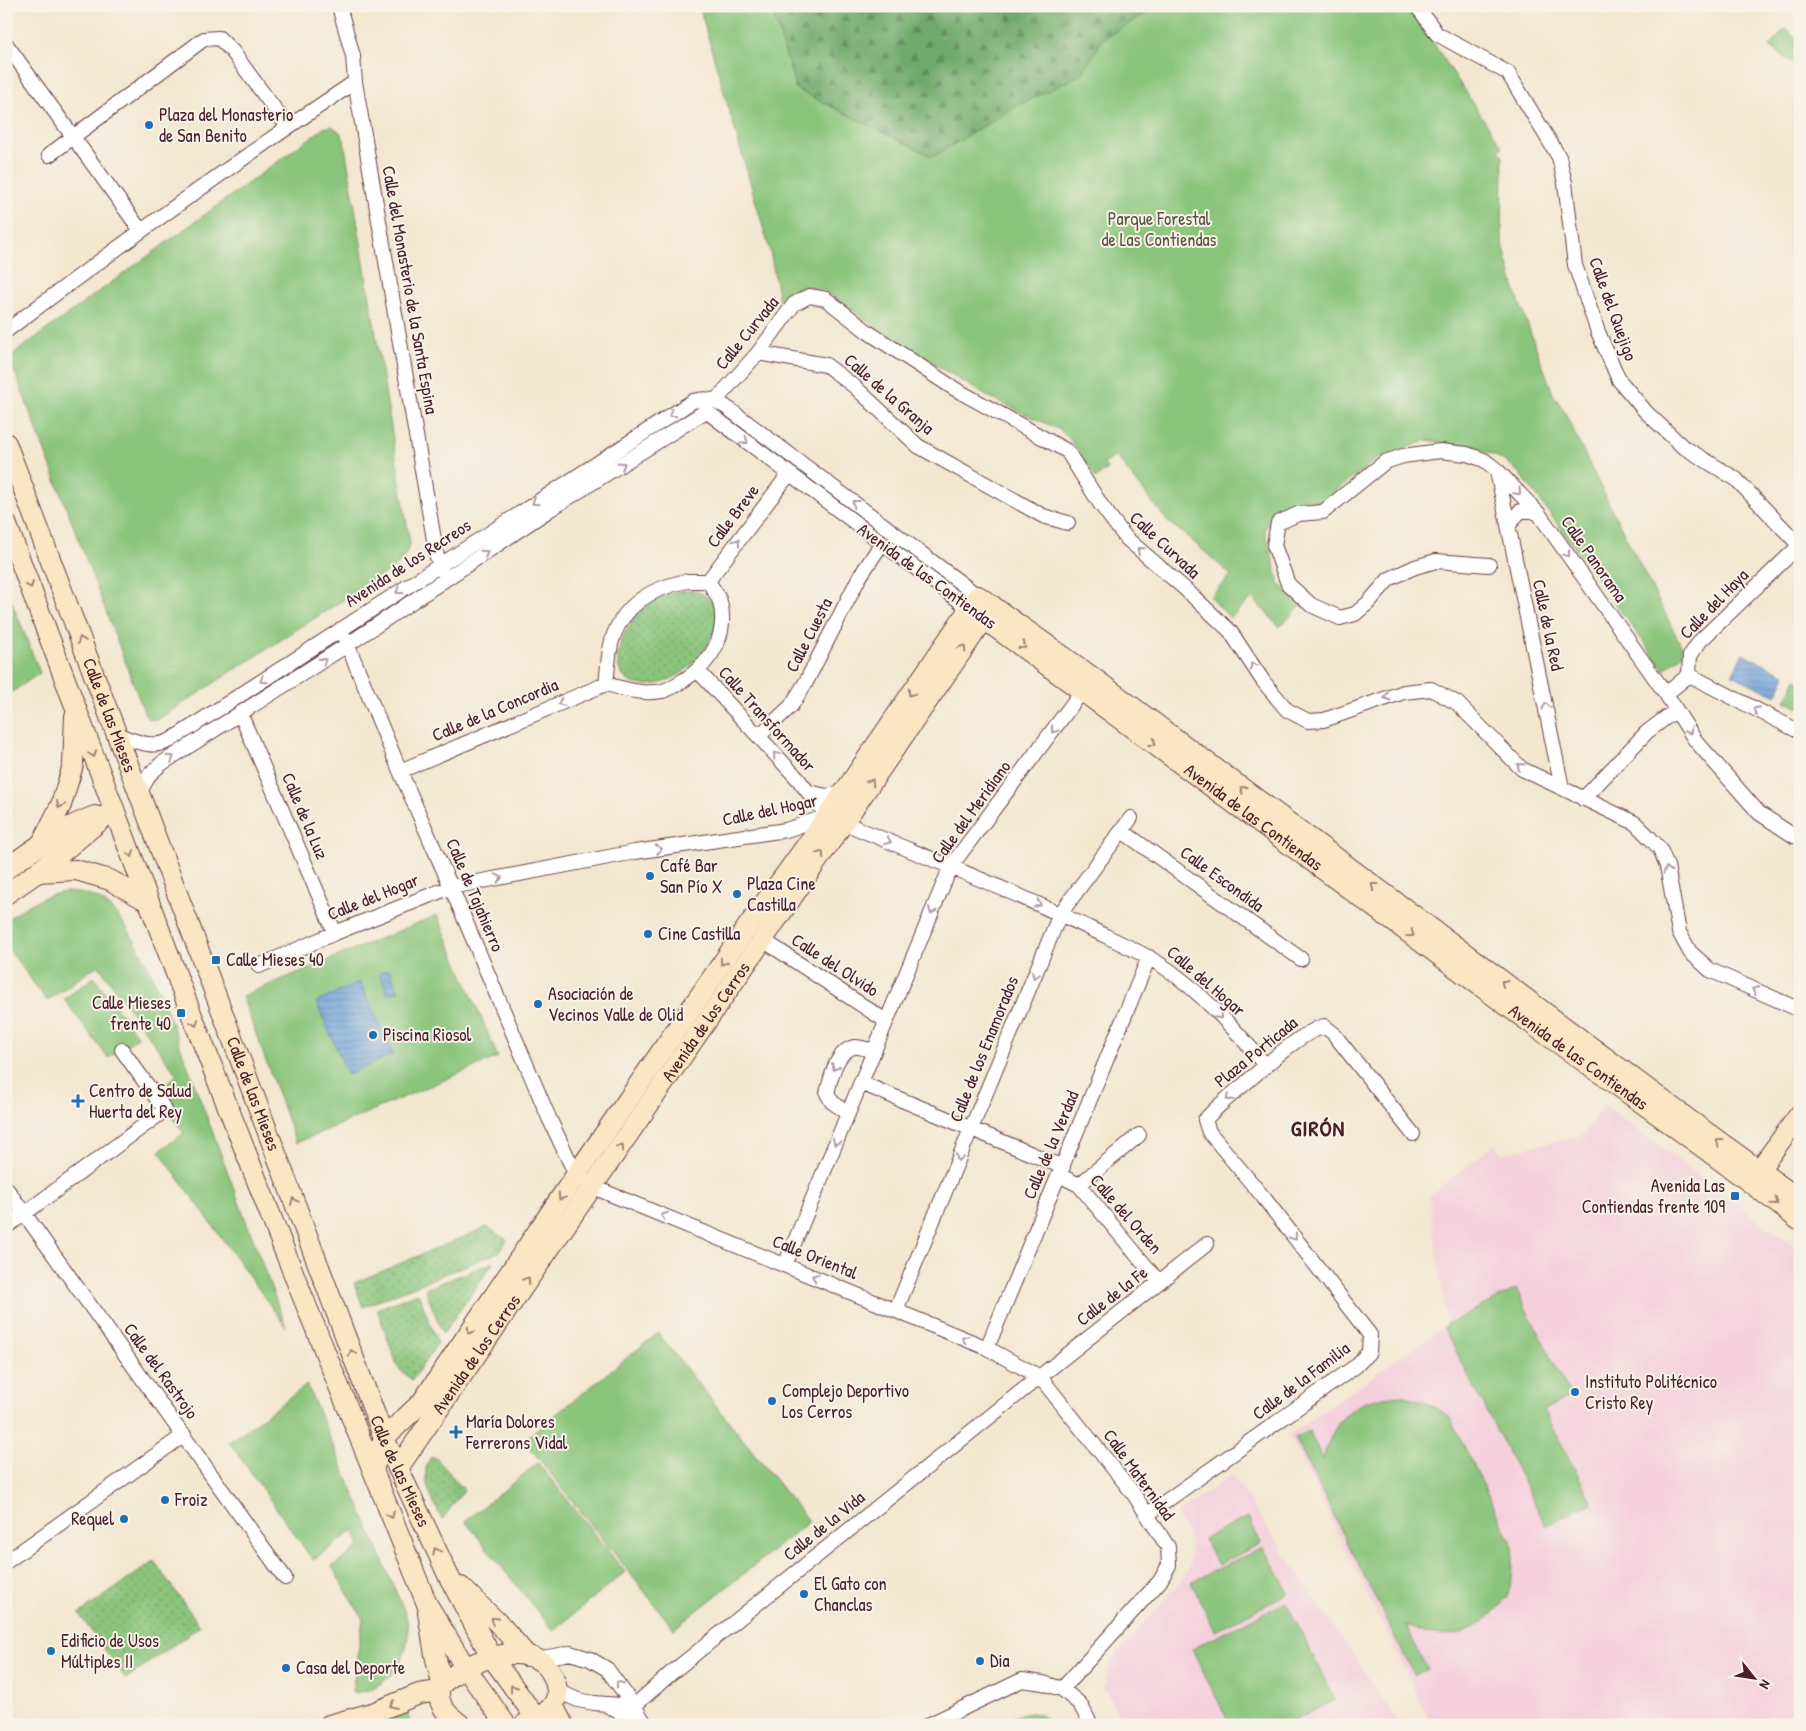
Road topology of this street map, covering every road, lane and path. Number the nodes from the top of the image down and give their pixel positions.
1 (339, 6) edge
2 (1417, 6) edge
3 (6, 44) edge
4 (355, 82) junction
5 (290, 126) junction
6 (74, 137) junction
7 (49, 155) dead end
8 (141, 232) junction
9 (6, 330) edge
10 (758, 354) junction
11 (716, 400) junction
12 (706, 411) joint
13 (6, 443) edge
14 (1497, 470) junction
15 (788, 474) junction
16 (1539, 514) junction
17 (6, 523) edge
18 (1068, 524) dead end
19 (1509, 525) junction
20 (882, 543) junction
21 (1799, 546) edge
22 (440, 564) junction
23 (1489, 565) dead end
24 (445, 580) junction
25 (708, 582) junction
26 (981, 607) junction
27 (341, 629) junction
28 (347, 645) junction
29 (698, 671) junction
30 (1689, 675) junction
31 (606, 684) junction
32 (1083, 690) junction
33 (1666, 694) junction
34 (75, 706) junction
35 (1676, 710) junction
36 (240, 714) junction
37 (1800, 732) edge
38 (118, 735) junction
39 (759, 736) junction
40 (400, 771) junction
41 (1562, 788) junction
42 (140, 794) junction
43 (843, 794) junction
44 (1583, 800) junction
45 (823, 808) junction
46 (114, 809) junction
47 (1132, 818) dead end
48 (786, 830) junction
49 (1122, 831) junction
50 (1800, 838) edge
51 (42, 843) junction
52 (802, 851) junction
53 (951, 866) junction
54 (6, 869) edge
55 (38, 872) junction
56 (451, 887) junction
57 (6, 894) edge
58 (149, 902) junction
59 (1060, 914) junction
60 (335, 932) junction
61 (763, 940) junction
62 (1149, 957) junction
63 (1301, 959) dead end
64 (259, 966) dead end
65 (1800, 1010) edge
66 (886, 1021) junction
67 (122, 1050) dead end
68 (874, 1051) junction
69 (1266, 1066) junction
70 (861, 1083) junction
71 (254, 1094) junction
72 (848, 1113) junction
73 (1800, 1114) edge
74 (972, 1129) junction
75 (1412, 1134) dead end
76 (1139, 1135) dead end
77 (1061, 1171) junction
78 (576, 1176) junction
79 (1755, 1176) junction
80 (1079, 1185) junction
81 (593, 1187) junction
82 (6, 1188) edge
83 (1264, 1198) joint
84 (1800, 1200) edge
85 (25, 1214) junction
86 (1800, 1221) edge
87 (6, 1227) edge
88 (280, 1238) junction
89 (1207, 1244) dead end
90 (785, 1265) junction
91 (1159, 1282) junction
92 (896, 1310) junction
93 (987, 1348) junction
94 (1040, 1376) junction
95 (370, 1398) junction
96 (416, 1408) junction
97 (184, 1435) junction
98 (420, 1436) junction
99 (384, 1438) junction
100 (398, 1468) junction
101 (373, 1470) junction
102 (1148, 1514) junction
103 (6, 1562) edge
104 (448, 1575) junction
105 (284, 1578) dead end
106 (427, 1604) junction
107 (491, 1656) junction
108 (532, 1657) junction
109 (465, 1667) junction
110 (441, 1687) junction
111 (1062, 1689) junction
112 (555, 1698) junction
113 (602, 1703) junction
114 (634, 1706) junction
115 (533, 1723) edge
116 (329, 1725) edge
117 (461, 1725) edge
118 (506, 1725) edge
119 (563, 1725) edge
120 (641, 1725) edge
121 (646, 1725) edge
122 (928, 1725) edge
123 (1091, 1725) edge

1 - 4 street, Calle del Monasterio de la Santa Espina
2 - 21 street, Calle del Quejigo
3 - 6 street
4 - 5 street
4 - 22 street, Calle del Monasterio de la Santa Espina
5 - 6 street
5 - 8 street
6 - 7 street
6 - 8 street
8 - 9 street
10 - 11 street, Calle Curvada
10 - 18 street, Calle de la Granja
41 -> 10 street, Calle Curvada
11 -> 22 street, Avenida de los Recreos
26 -> 11 street, Avenida de las Contiendas
12 -> 15 street, Avenida de las Contiendas
24 -> 12 street, Avenida de los Recreos
38 -> 13 street, Calle de las Mieses
14 -> 16 street, Calle Panorama
14 - 19 street, Calle de la Red
14 - 23 street, Calle Panorama
15 - 20 street, Avenida de las Contiendas
25 -> 15 street, Calle Breve
16 - 19 street
16 -> 33 street, Calle Panorama
17 -> 34 street, Calle de las Mieses
41 -> 19 street, Calle de la Red
20 - 26 street, Avenida de las Contiendas
20 - 39 street, Calle Cuesta
21 - 30 street, Calle del Haya
22 - 24 street, Calle del Monasterio de la Santa Espina
22 -> 27 street, Avenida de los Recreos
24 - 28 street, Avenida de los Recreos
25 - 29 street
25 - 31 street
26 -> 32 street, Avenida de las Contiendas
26 -> 43 street, Avenida de los Cerros
45 -> 26 street, Avenida de los Cerros
79 -> 26 street, Avenida de las Contiendas
27 - 28 street, Calle de Tajahierro
27 -> 38 street, Avenida de los Recreos
36 -> 28 street, Avenida de los Recreos
28 - 40 street, Calle de Tajahierro
29 - 31 street
29 - 39 street, Calle Transformador
30 - 33 street
37 -> 30 street
31 -> 40 street, Calle de la Concordia
32 -> 53 street, Calle del Meridiano
32 -> 79 street, Avenida de las Contiendas
33 - 35 street, Calle Panorama
34 -> 46 street, Calle de las Mieses
34 -> 51 street
35 - 44 street
35 -> 50 street, Calle Panorama
42 -> 36 street, Avenida de los Recreos
36 - 60 street, Calle de la Luz
38 - 42 street, Calle de las Mieses
38 - 46 street
45 -> 39 street, Calle Transformador
40 - 56 street, Calle de Tajahierro
41 - 44 street, Calle Curvada
42 - 71 street, Calle de las Mieses
43 - 45 street, Avenida de los Cerros
43 - 45 street, Calle Transformador
65 -> 44 street, Calle Curvada
45 - 48 street, Calle del Hogar
45 - 52 street, Avenida de los Cerros
45 -> 53 street, Calle del Hogar
61 -> 45 street, Avenida de los Cerros
46 - 51 street
46 - 55 street
46 -> 58 street, Calle de las Mieses
46 - 71 street
47 - 49 street, Calle de los Enamorados
48 - 52 street
56 -> 48 street, Calle del Hogar
49 - 59 street, Calle de los Enamorados
49 - 63 street, Calle Escondida
51 - 54 street
52 -> 78 street, Avenida de los Cerros
53 -> 59 street, Calle del Hogar
53 -> 66 street, Calle del Meridiano
55 - 57 street
55 - 58 street
56 - 60 street, Calle del Hogar
56 - 78 street, Calle de Tajahierro
58 -> 88 street, Calle de las Mieses
59 - 62 street, Calle del Hogar
59 -> 74 street, Calle de los Enamorados
60 - 64 street, Calle del Hogar
61 - 66 street, Calle del Olvido
81 -> 61 street, Avenida de los Cerros
62 -> 69 street, Calle del Hogar
62 - 77 street, Calle de la Verdad
66 - 68 street, Calle del Meridiano
67 - 85 street
68 - 70 street, Calle del Meridiano
68 -> 72 street
69 - 75 street, Plaza Porticada
69 -> 83 street, Plaza Porticada
70 - 72 street, Calle del Meridiano
70 - 74 street, Calle del Orden
95 -> 71 street, Calle de las Mieses
72 -> 90 street, Calle del Meridiano
73 - 79 street
74 - 77 street, Calle del Orden
74 -> 92 street, Calle de los Enamorados
76 - 80 street
77 - 80 street, Calle del Orden
77 - 93 street, Calle de la Verdad
78 - 81 street, Calle Oriental
78 -> 96 street, Avenida de los Cerros
79 - 84 street, Avenida de las Contiendas
79 -> 86 street, Avenida de las Contiendas
80 - 91 street, Calle del Orden
90 -> 81 street, Calle Oriental
98 -> 81 street, Avenida de los Cerros
82 - 85 street, Calle del Rastrojo
83 -> 102 street, Calle de la Familia
85 - 87 street
85 - 97 street, Calle del Rastrojo
88 - 99 street
88 - 101 street, Calle de las Mieses
89 - 91 street, Calle de la Fe
92 -> 90 street, Calle Oriental
91 - 94 street, Calle de la Fe
93 -> 92 street, Calle Oriental
93 - 94 street, Calle Oriental
94 - 102 street, Calle Maternidad
94 - 114 street, Calle de la Vida
95 - 96 street, Avenida de los Cerros
95 - 99 street, Calle de las Mieses
96 - 99 street, Avenida de los Cerros
97 - 103 street
97 - 105 street, Calle del Rastrojo
98 - 99 street
98 - 100 street, Avenida de los Cerros
99 - 100 street, Calle de las Mieses
99 - 101 street
104 -> 100 street, Calle de las Mieses
101 -> 106 street, Calle de las Mieses
102 - 111 street, Calle Maternidad
104 - 107 street, Calle de las Mieses
108 -> 104 street
106 - 109 street, Calle de las Mieses
106 - 110 street
107 - 108 street
107 - 109 street
115 -> 107 street, Calle de las Mieses
108 - 112 street
114 -> 108 street
109 - 110 street
109 - 118 street, Calle de las Mieses
110 -> 116 street
110 - 117 street
111 - 122 street
111 - 123 street
112 - 113 street
112 - 115 street
112 - 119 street
113 - 114 street
113 - 120 street
114 - 121 street

